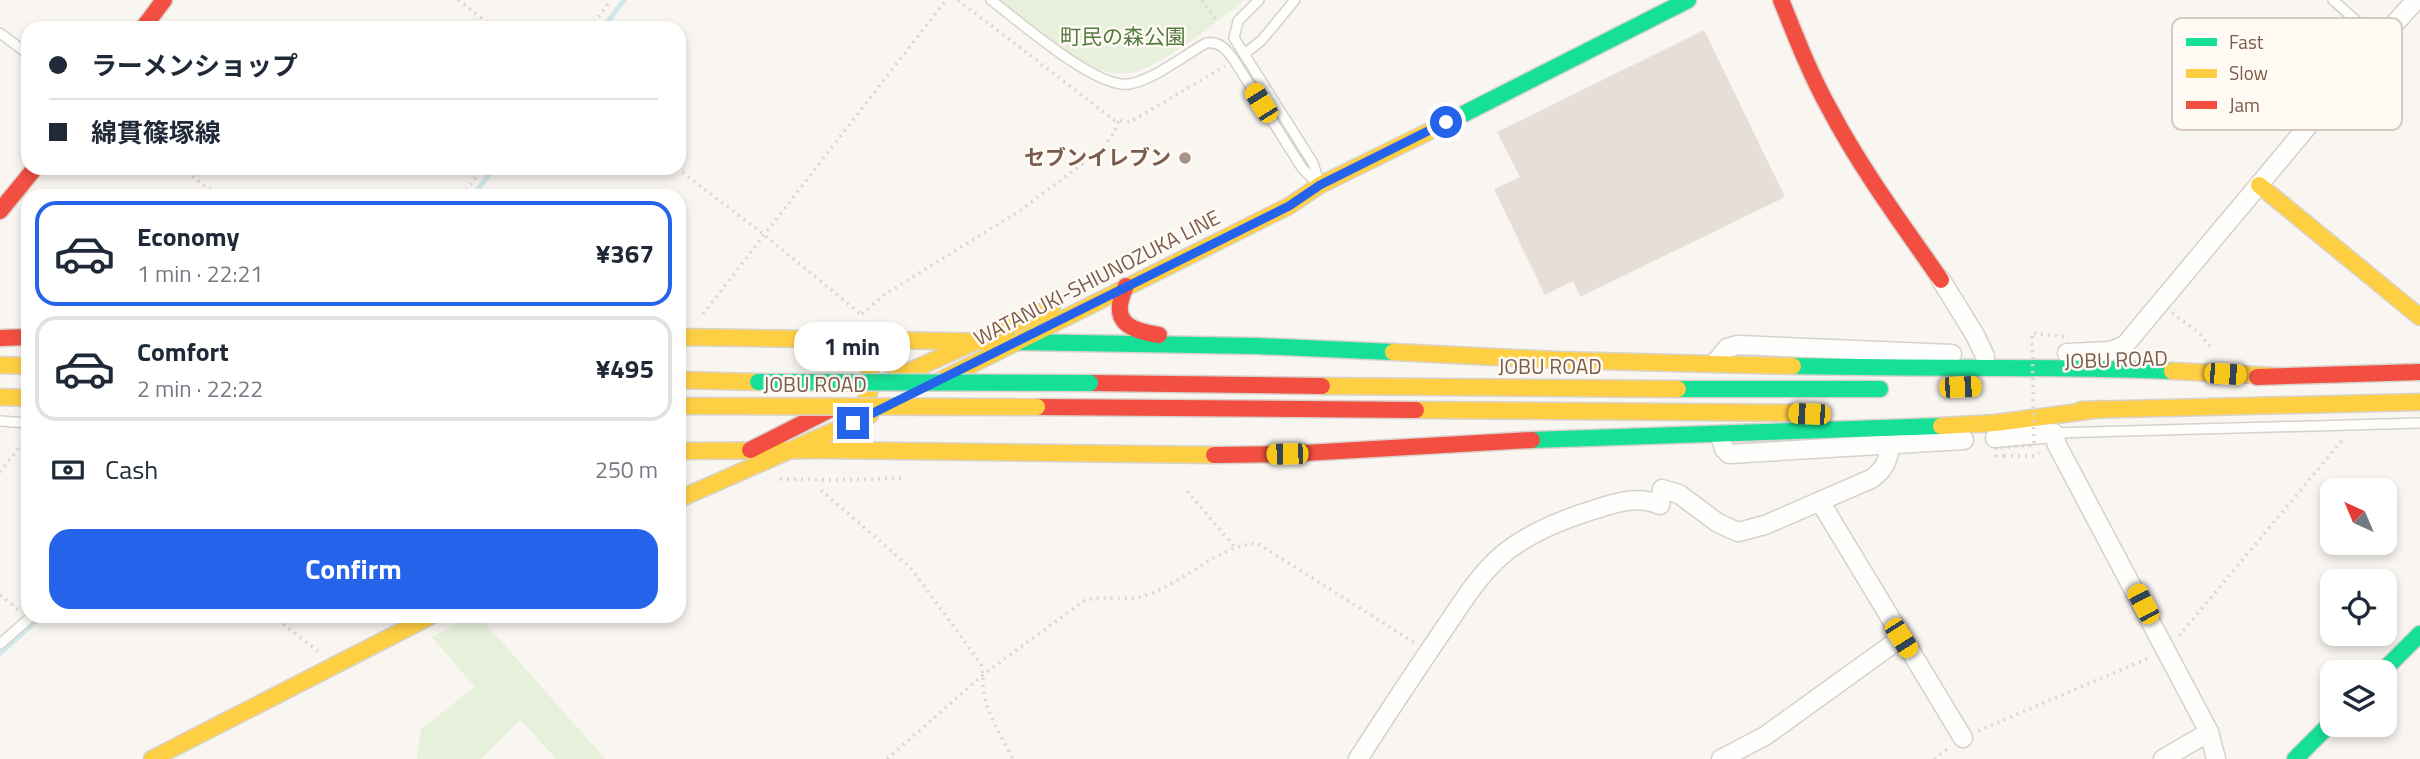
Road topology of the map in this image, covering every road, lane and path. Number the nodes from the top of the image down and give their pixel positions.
1 (164, 0) edge
2 (458, 0) edge
3 (611, 0) edge
4 (946, 0) edge
5 (991, 0) edge
6 (1202, 0) edge
7 (1259, 0) edge
8 (1296, 0) edge
9 (1688, 0) edge
10 (1781, 0) edge
11 (2333, 0) edge
12 (2416, 0) edge
13 (2353, 18) edge
14 (2400, 18) edge
15 (1215, 19) dead end
16 (148, 21) edge
17 (485, 21) edge
18 (595, 21) edge
19 (0, 33) edge
20 (21, 49) edge
21 (1244, 54) junction
22 (1119, 120) dead end
23 (2305, 130) edge
24 (29, 175) edge
25 (190, 175) edge
26 (686, 175) edge
27 (1320, 185) junction
28 (2259, 185) junction
29 (210, 189) edge
30 (0, 211) edge
31 (763, 234) junction
32 (1941, 279) joint
33 (1126, 286) junction
34 (2159, 304) junction
35 (862, 314) junction
36 (2420, 317) edge
37 (21, 337) edge
38 (686, 337) edge
39 (696, 337) junction
40 (2069, 337) dead end
41 (0, 338) edge
42 (766, 339) junction
43 (851, 341) junction
44 (970, 342) junction
45 (1014, 343) junction
46 (1257, 346) junction
47 (2214, 353) dead end
48 (1985, 356) junction
49 (1715, 363) junction
50 (0, 365) edge
51 (21, 366) edge
52 (911, 370) junction
53 (2420, 372) edge
54 (2276, 376) junction
55 (686, 380) edge
56 (2031, 384) dead end
57 (872, 389) junction
58 (1895, 389) dead end
59 (0, 397) edge
60 (21, 398) edge
61 (2420, 402) edge
62 (891, 404) junction
63 (686, 406) edge
64 (2220, 407) junction
65 (2102, 409) junction
66 (0, 421) edge
67 (21, 422) edge
68 (853, 423) junction
69 (2420, 423) edge
70 (2345, 426) junction
71 (2219, 427) junction
72 (2054, 433) junction
73 (1720, 436) junction
74 (21, 445) edge
75 (1890, 446) junction
76 (793, 450) junction
77 (686, 451) edge
78 (746, 452) junction
79 (1049, 455) junction
80 (2034, 456) dead end
81 (0, 472) edge
82 (686, 483) edge
83 (821, 490) dead end
84 (1187, 492) dead end
85 (686, 496) edge
86 (1821, 503) junction
87 (1235, 547) junction
88 (0, 595) edge
89 (21, 612) dead end
90 (24, 623) edge
91 (281, 623) edge
92 (418, 623) edge
93 (2420, 634) edge
94 (1901, 638) junction
95 (0, 644) edge
96 (2167, 649) junction
97 (1428, 652) junction
98 (2394, 660) edge
99 (329, 667) junction
100 (984, 674) junction
101 (2209, 732) junction
102 (2320, 734) edge
103 (1963, 738) junction
104 (152, 759) edge
105 (887, 759) edge
106 (1013, 759) edge
107 (1358, 759) edge
108 (1721, 759) edge
109 (1934, 759) edge
110 (2163, 759) edge
111 (2216, 759) edge
112 (2295, 759) edge

1 - 16 main road
2 - 17 path
3 - 18 path
4 - 31 path
5 - 27 lane
6 - 15 path
7 - 21 lane
8 - 21 lane
9 - 27 main road, WATANUKI-SHIUNOZUKA LINE
10 - 32 main road
11 - 13 lane
12 - 14 street
19 - 20 lane
21 - 27 lane
22 - 35 path
23 - 28 street
24 - 30 main road
25 - 29 path
26 - 31 path
27 - 33 main road, WATANUKI-SHIUNOZUKA LINE
27 - 44 main road, WATANUKI-SHIUNOZUKA LINE
28 - 34 street
28 - 36 main road
31 - 35 path
31 - 39 path
32 - 48 street
33 - 45 main road, WATANUKI-SHIUNOZUKA LINE
33 - 46 main road
34 - 47 path
34 - 48 street
35 - 43 path
37 - 41 main road
38 - 39 main road
39 - 42 main road
40 - 80 path, bridge
42 - 43 main road
42 - 57 main road
43 - 44 main road
44 - 45 main road
44 - 52 main road, WATANUKI-SHIUNOZUKA LINE
45 - 46 main road
45 - 62 main road, WATANUKI-SHIUNOZUKA LINE
46 - 49 main road
48 - 49 street
49 - 54 main road
50 - 51 main road
52 - 57 main road, WATANUKI-SHIUNOZUKA LINE
52 - 62 main road
53 - 54 main road, JOBU ROAD
54 - 56 main road, JOBU ROAD
55 - 58 main road, JOBU ROAD, bridge
57 - 68 main road
57 - 78 main road
59 - 60 main road
61 - 64 main road, JOBU ROAD
62 - 68 main road, WATANUKI-SHIUNOZUKA LINE
62 - 79 main road
63 - 65 main road, JOBU ROAD, bridge
64 - 65 main road, JOBU ROAD
64 - 71 lane
65 - 73 main road
66 - 67 lane
68 - 76 main road
69 - 70 lane
70 - 71 lane
70 - 96 path
71 - 72 lane
72 - 75 street
72 - 96 street
73 - 75 street
73 - 79 main road
74 - 81 path
75 - 86 street
76 - 78 main road
76 - 79 main road
76 - 85 main road
77 - 78 main road
78 - 82 main road
83 - 100 path
84 - 87 path
86 - 94 street
86 - 97 street
87 - 97 path
87 - 100 path
88 - 89 path
90 - 95 lane
91 - 99 path
92 - 99 main road
93 - 98 main road
94 - 103 street
94 - 108 street
96 - 101 street
96 - 103 path
97 - 107 street
99 - 104 main road
100 - 105 path
100 - 106 path
101 - 110 street
101 - 111 street
102 - 112 main road
103 - 109 path

